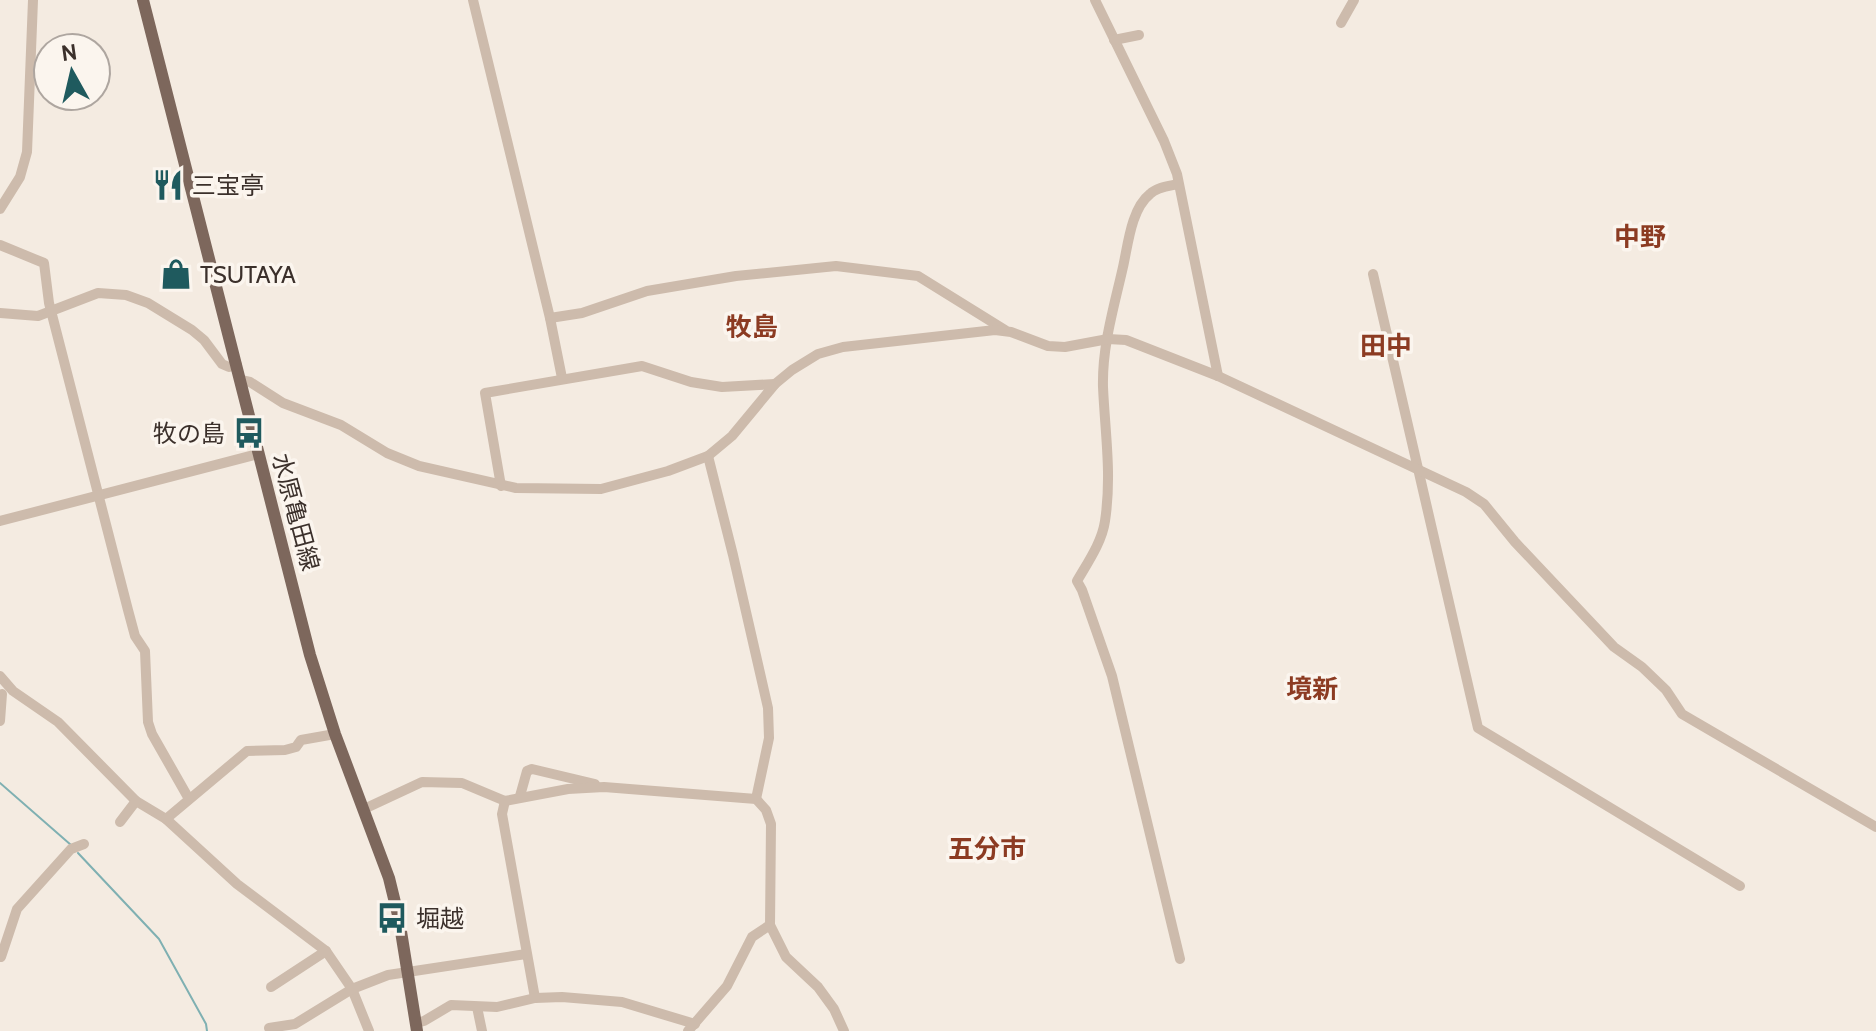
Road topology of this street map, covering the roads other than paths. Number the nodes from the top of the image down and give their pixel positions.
1 (33, 0) edge
2 (143, 0) edge
3 (473, 0) edge
4 (1095, 0) edge
5 (1354, 0) edge
6 (1341, 23) dead end
7 (1139, 35) dead end
8 (1114, 40) junction
9 (1178, 184) junction
10 (0, 209) edge
11 (0, 245) edge
12 (1373, 274) dead end
13 (52, 311) junction
14 (0, 313) edge
15 (550, 318) junction
16 (1006, 331) junction
17 (1107, 339) junction
18 (237, 365) junction
19 (1218, 376) junction
20 (562, 378) junction
21 (241, 380) junction
22 (775, 384) junction
23 (258, 454) junction
24 (708, 456) junction
25 (1418, 468) junction
26 (501, 486) junction
27 (99, 497) junction
28 (0, 521) edge
29 (0, 676) edge
30 (5, 693) edge
31 (0, 721) edge
32 (335, 734) junction
33 (604, 787) junction
34 (520, 796) junction
35 (189, 799) junction
36 (756, 799) junction
37 (136, 801) junction
38 (505, 801) junction
39 (364, 809) junction
40 (166, 819) junction
41 (120, 822) dead end
42 (1876, 827) edge
43 (84, 844) dead end
44 (1740, 886) dead end
45 (770, 925) junction
46 (326, 951) junction
47 (526, 954) junction
48 (1, 957) edge
49 (1180, 959) dead end
50 (407, 970) junction
51 (271, 987) dead end
52 (352, 989) junction
53 (535, 998) junction
54 (477, 1007) junction
55 (416, 1027) edge
56 (692, 1027) edge
57 (269, 1028) dead end
58 (369, 1031) edge
59 (482, 1031) edge
60 (844, 1031) edge

1 - 10 street
2 - 18 main road, 水原亀田線
3 - 15 street
4 - 8 street
5 - 6 street
7 - 8 street
8 - 9 street
9 - 17 street
9 - 19 street
11 - 13 street
12 - 25 street
13 - 14 street
13 - 18 street
13 - 27 street
15 - 16 street
15 - 20 street
16 - 17 street
16 - 22 street
17 - 19 street
17 - 49 street
18 - 21 main road, 水原亀田線
19 - 25 street
20 - 22 street
20 - 26 street
21 - 23 main road, 水原亀田線
21 - 26 street
22 - 24 street
23 - 27 street
23 - 32 main road, 水原亀田線
24 - 26 street
24 - 36 street
25 - 42 street
25 - 44 street
27 - 28 street
27 - 35 street
29 - 30 street
30 - 31 street
30 - 37 street
32 - 35 street
32 - 39 main road, 水原亀田線
33 - 34 street
33 - 34 street
33 - 36 street
34 - 38 street
35 - 40 street
36 - 45 street
37 - 40 street
37 - 41 street
38 - 39 street
38 - 47 street
39 - 50 main road, 水原亀田線
40 - 46 street
43 - 48 street
45 - 56 street
45 - 60 street
46 - 51 street
46 - 52 street
47 - 50 street
47 - 53 street
50 - 52 street
50 - 55 main road, 水原亀田線
52 - 57 street
52 - 58 street
53 - 54 street
53 - 56 street
54 - 55 street
54 - 59 street

